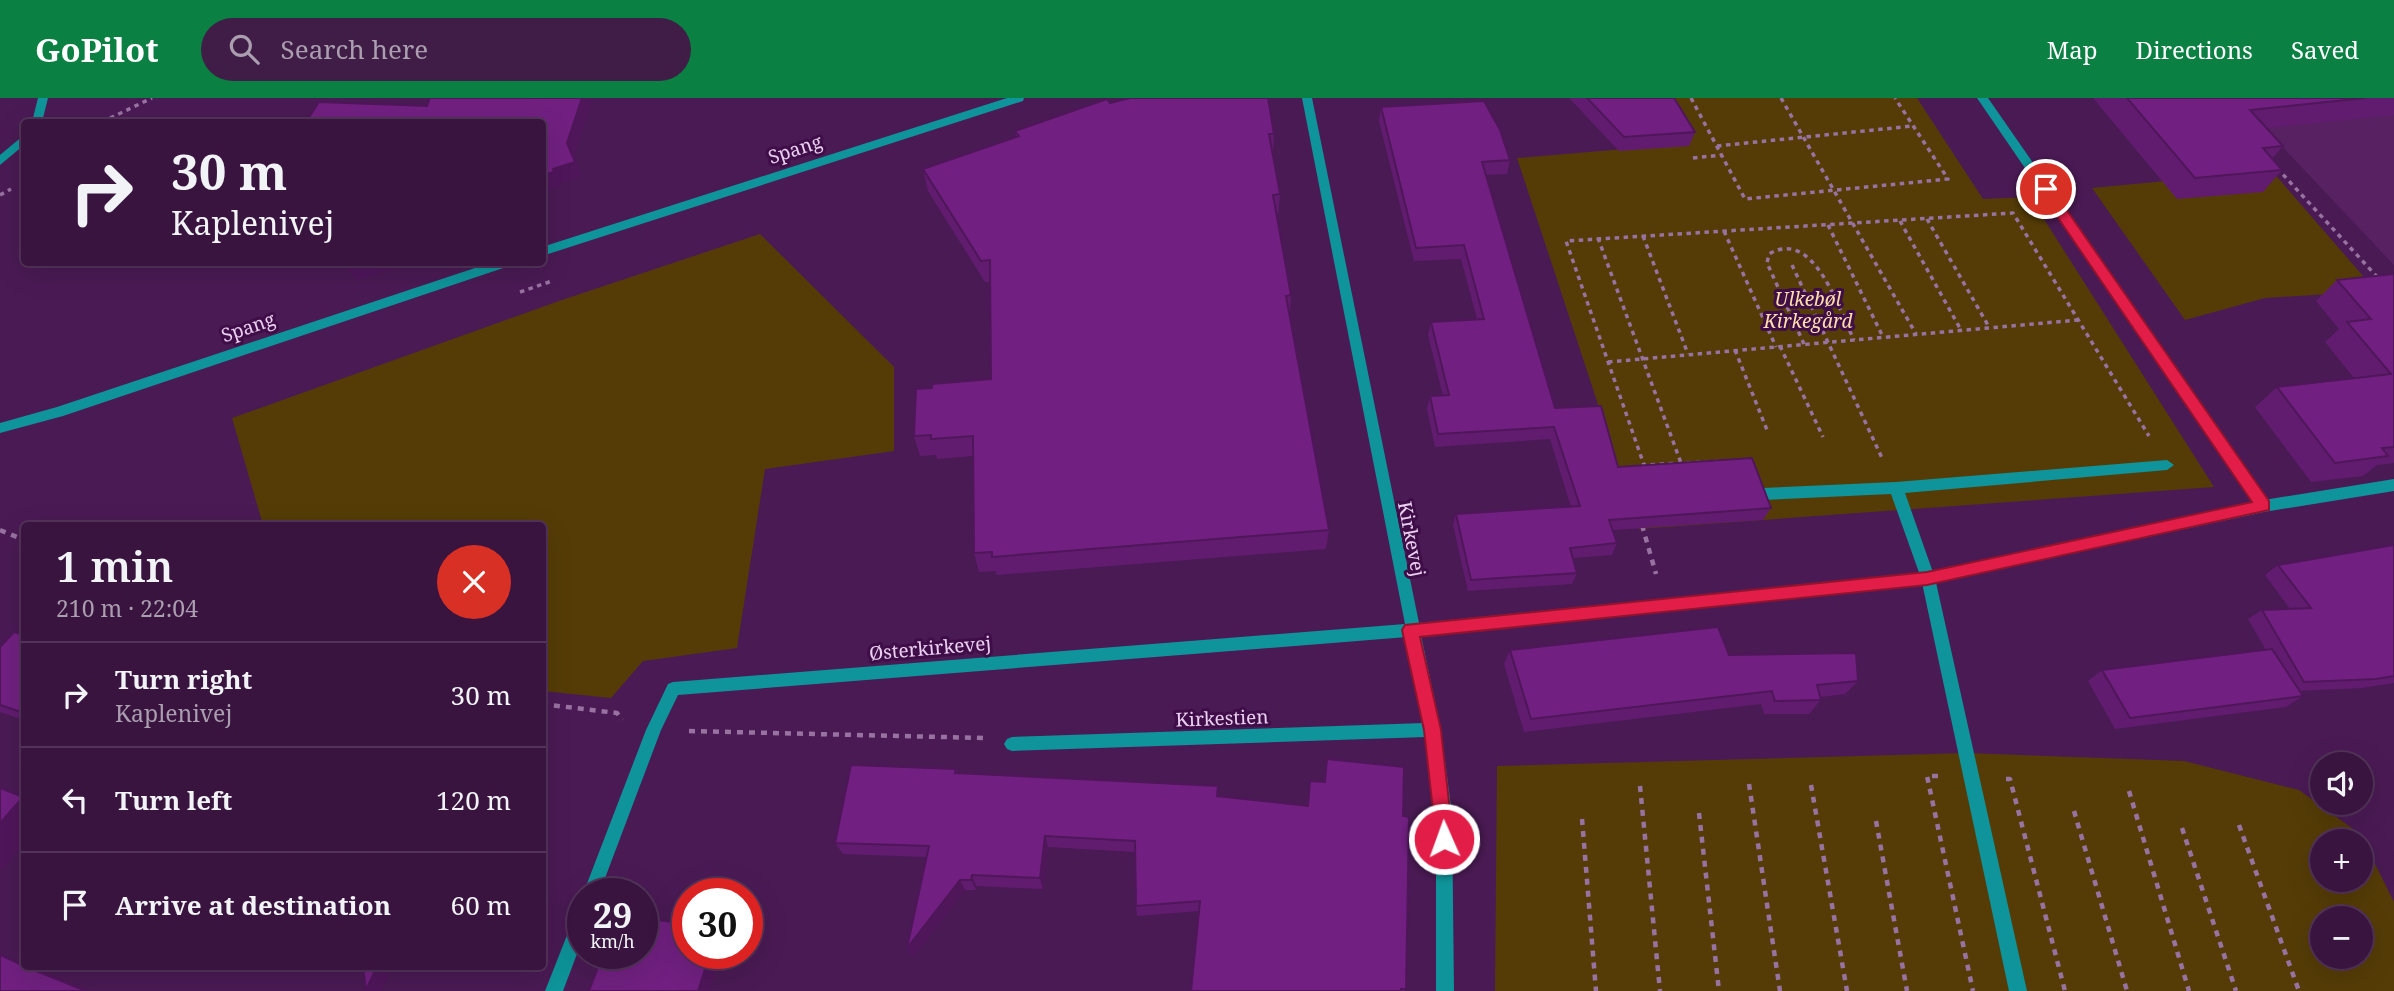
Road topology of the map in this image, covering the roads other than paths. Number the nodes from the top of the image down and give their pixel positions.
1 (56, 98) edge
2 (1019, 98) edge
3 (1307, 98) edge
4 (1982, 98) edge
5 (43, 100) edge
6 (38, 119) edge
7 (21, 142) edge
8 (0, 161) edge
9 (546, 250) edge
10 (496, 266) edge
11 (0, 428) edge
12 (2167, 465) road end
13 (2394, 485) edge
14 (1896, 488) junction
15 (1763, 494) edge
16 (2264, 506) junction
17 (1927, 579) junction
18 (1410, 630) junction
19 (1433, 730) junction
20 (1012, 744) road end
21 (597, 878) edge
22 (567, 957) edge
23 (554, 991) edge
24 (1445, 991) edge
25 (2018, 991) edge

1 - 5 street
2 - 9 street, Spang
3 - 18 street, Kirkevej
4 - 16 street
5 - 6 street
7 - 8 street
10 - 11 street, Spang
12 - 14 street
13 - 16 street
14 - 15 street
14 - 17 street
16 - 17 street
17 - 18 street
17 - 25 street
18 - 19 street, Kirkevej
18 - 21 street, Østerkirkevej
19 - 20 street, Kirkestien
19 - 24 street, Kirkevej
22 - 23 street

